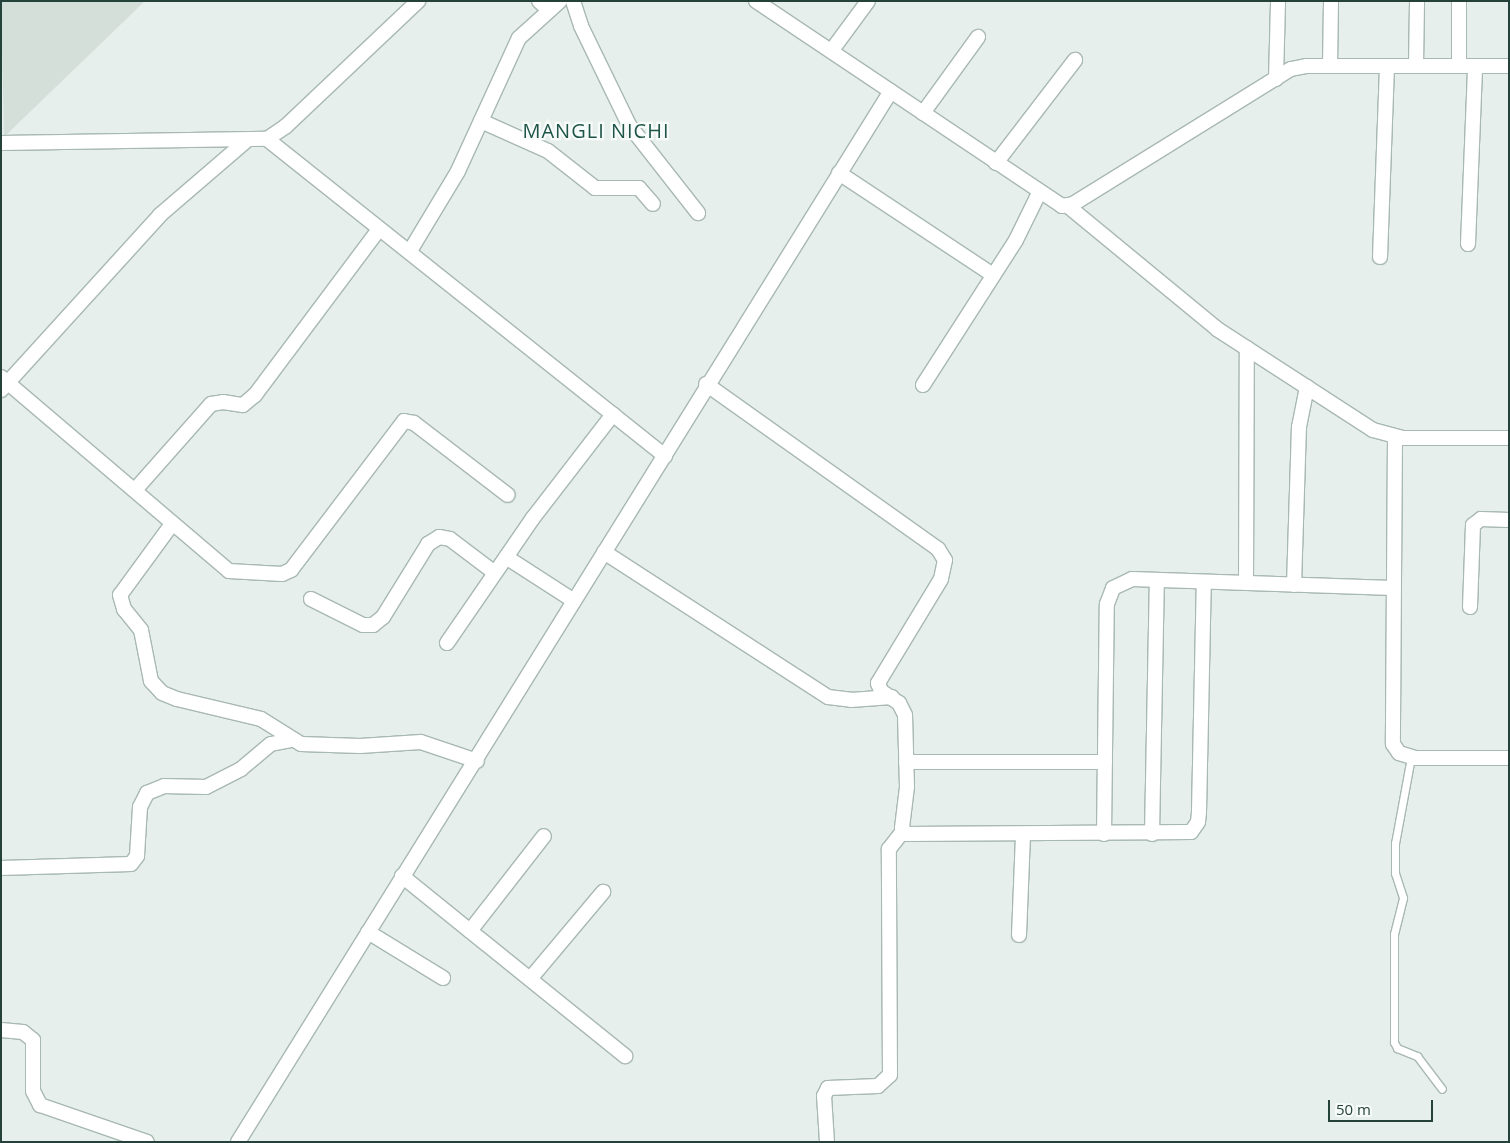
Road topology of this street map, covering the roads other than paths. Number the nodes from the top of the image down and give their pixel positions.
1 (418, 1) edge
2 (574, 1) edge
3 (756, 1) edge
4 (868, 1) edge
5 (1278, 1) edge
6 (1331, 1) edge
7 (1418, 1) edge
8 (1459, 1) edge
9 (550, 4) edge
10 (978, 37) dead end
11 (832, 50) junction
12 (1075, 60) dead end
13 (1330, 66) junction
14 (1386, 66) junction
15 (1416, 66) junction
16 (1459, 66) junction
17 (1475, 66) junction
18 (1509, 66) edge
19 (1276, 79) junction
20 (891, 90) junction
21 (923, 112) junction
22 (481, 121) junction
23 (267, 140) junction
24 (246, 141) junction
25 (1, 143) edge
26 (996, 163) junction
27 (839, 173) junction
28 (1039, 193) junction
29 (653, 204) dead end
30 (1068, 206) junction
31 (698, 213) dead end
32 (379, 229) junction
33 (1468, 244) dead end
34 (410, 251) junction
35 (1380, 256) dead end
36 (993, 275) junction
37 (1247, 348) junction
38 (3, 383) edge
39 (706, 384) junction
40 (923, 385) dead end
41 (1307, 387) junction
42 (613, 414) junction
43 (1395, 437) junction
44 (1509, 438) edge
45 (665, 456) junction
46 (135, 490) junction
47 (508, 495) dead end
48 (1509, 520) edge
49 (172, 524) junction
50 (604, 552) junction
51 (506, 557) junction
52 (495, 574) junction
53 (1156, 580) junction
54 (1204, 582) junction
55 (1246, 583) junction
56 (1294, 585) junction
57 (1393, 588) junction
58 (311, 599) dead end
59 (574, 601) junction
60 (1470, 607) dead end
61 (446, 643) dead end
62 (892, 697) junction
63 (291, 740) junction
64 (1411, 757) junction
65 (1509, 758) edge
66 (477, 760) junction
67 (906, 762) junction
68 (1105, 762) junction
69 (903, 831) junction
70 (1023, 834) junction
71 (1104, 834) junction
72 (1152, 834) junction
73 (544, 836) dead end
74 (1, 868) edge
75 (402, 876) junction
76 (603, 892) dead end
77 (470, 931) junction
78 (368, 932) junction
79 (1019, 935) dead end
80 (443, 978) dead end
81 (530, 979) junction
82 (1, 1030) edge
83 (625, 1056) dead end
84 (1442, 1089) dead end
85 (147, 1142) edge
86 (238, 1142) edge
87 (826, 1142) edge

1 - 23 street
2 - 31 street
3 - 11 street
4 - 11 street
5 - 19 street
6 - 13 street
7 - 15 street
8 - 16 street
9 - 22 street
10 - 21 street
11 - 20 street
12 - 26 street
13 - 14 street
13 - 19 street
14 - 15 street
14 - 35 street
15 - 16 street
16 - 17 street
17 - 18 street
17 - 33 street
19 - 30 street
20 - 21 street
20 - 27 street
21 - 26 street
22 - 29 street
22 - 34 street
23 - 24 street
23 - 32 street
24 - 25 street
24 - 38 street
26 - 28 street
27 - 36 street
27 - 39 street
28 - 30 street
28 - 36 street
30 - 37 street
32 - 34 street
32 - 46 street
34 - 42 street
36 - 40 street
37 - 41 street
37 - 55 street
38 - 46 street
39 - 45 street
39 - 62 street
41 - 43 street
41 - 56 street
42 - 45 street
42 - 51 street
43 - 44 street
43 - 57 street
45 - 50 street
46 - 49 street
47 - 49 street
48 - 60 street
49 - 63 street
50 - 59 street
50 - 62 street
51 - 52 street
51 - 59 street
52 - 58 street
52 - 61 street
53 - 54 street
53 - 68 street
53 - 72 street
54 - 55 street
54 - 72 street
55 - 56 street
56 - 57 street
57 - 64 street
59 - 66 street
62 - 67 street
63 - 66 street
63 - 74 street
64 - 65 street
64 - 84 lane
66 - 75 street
67 - 68 street
67 - 69 street
68 - 71 street
69 - 70 street
69 - 87 street
70 - 71 street
70 - 79 street
71 - 72 street
73 - 77 street
75 - 77 street
75 - 78 street
76 - 81 street
77 - 81 street
78 - 80 street
78 - 86 street
81 - 83 street
82 - 85 street

